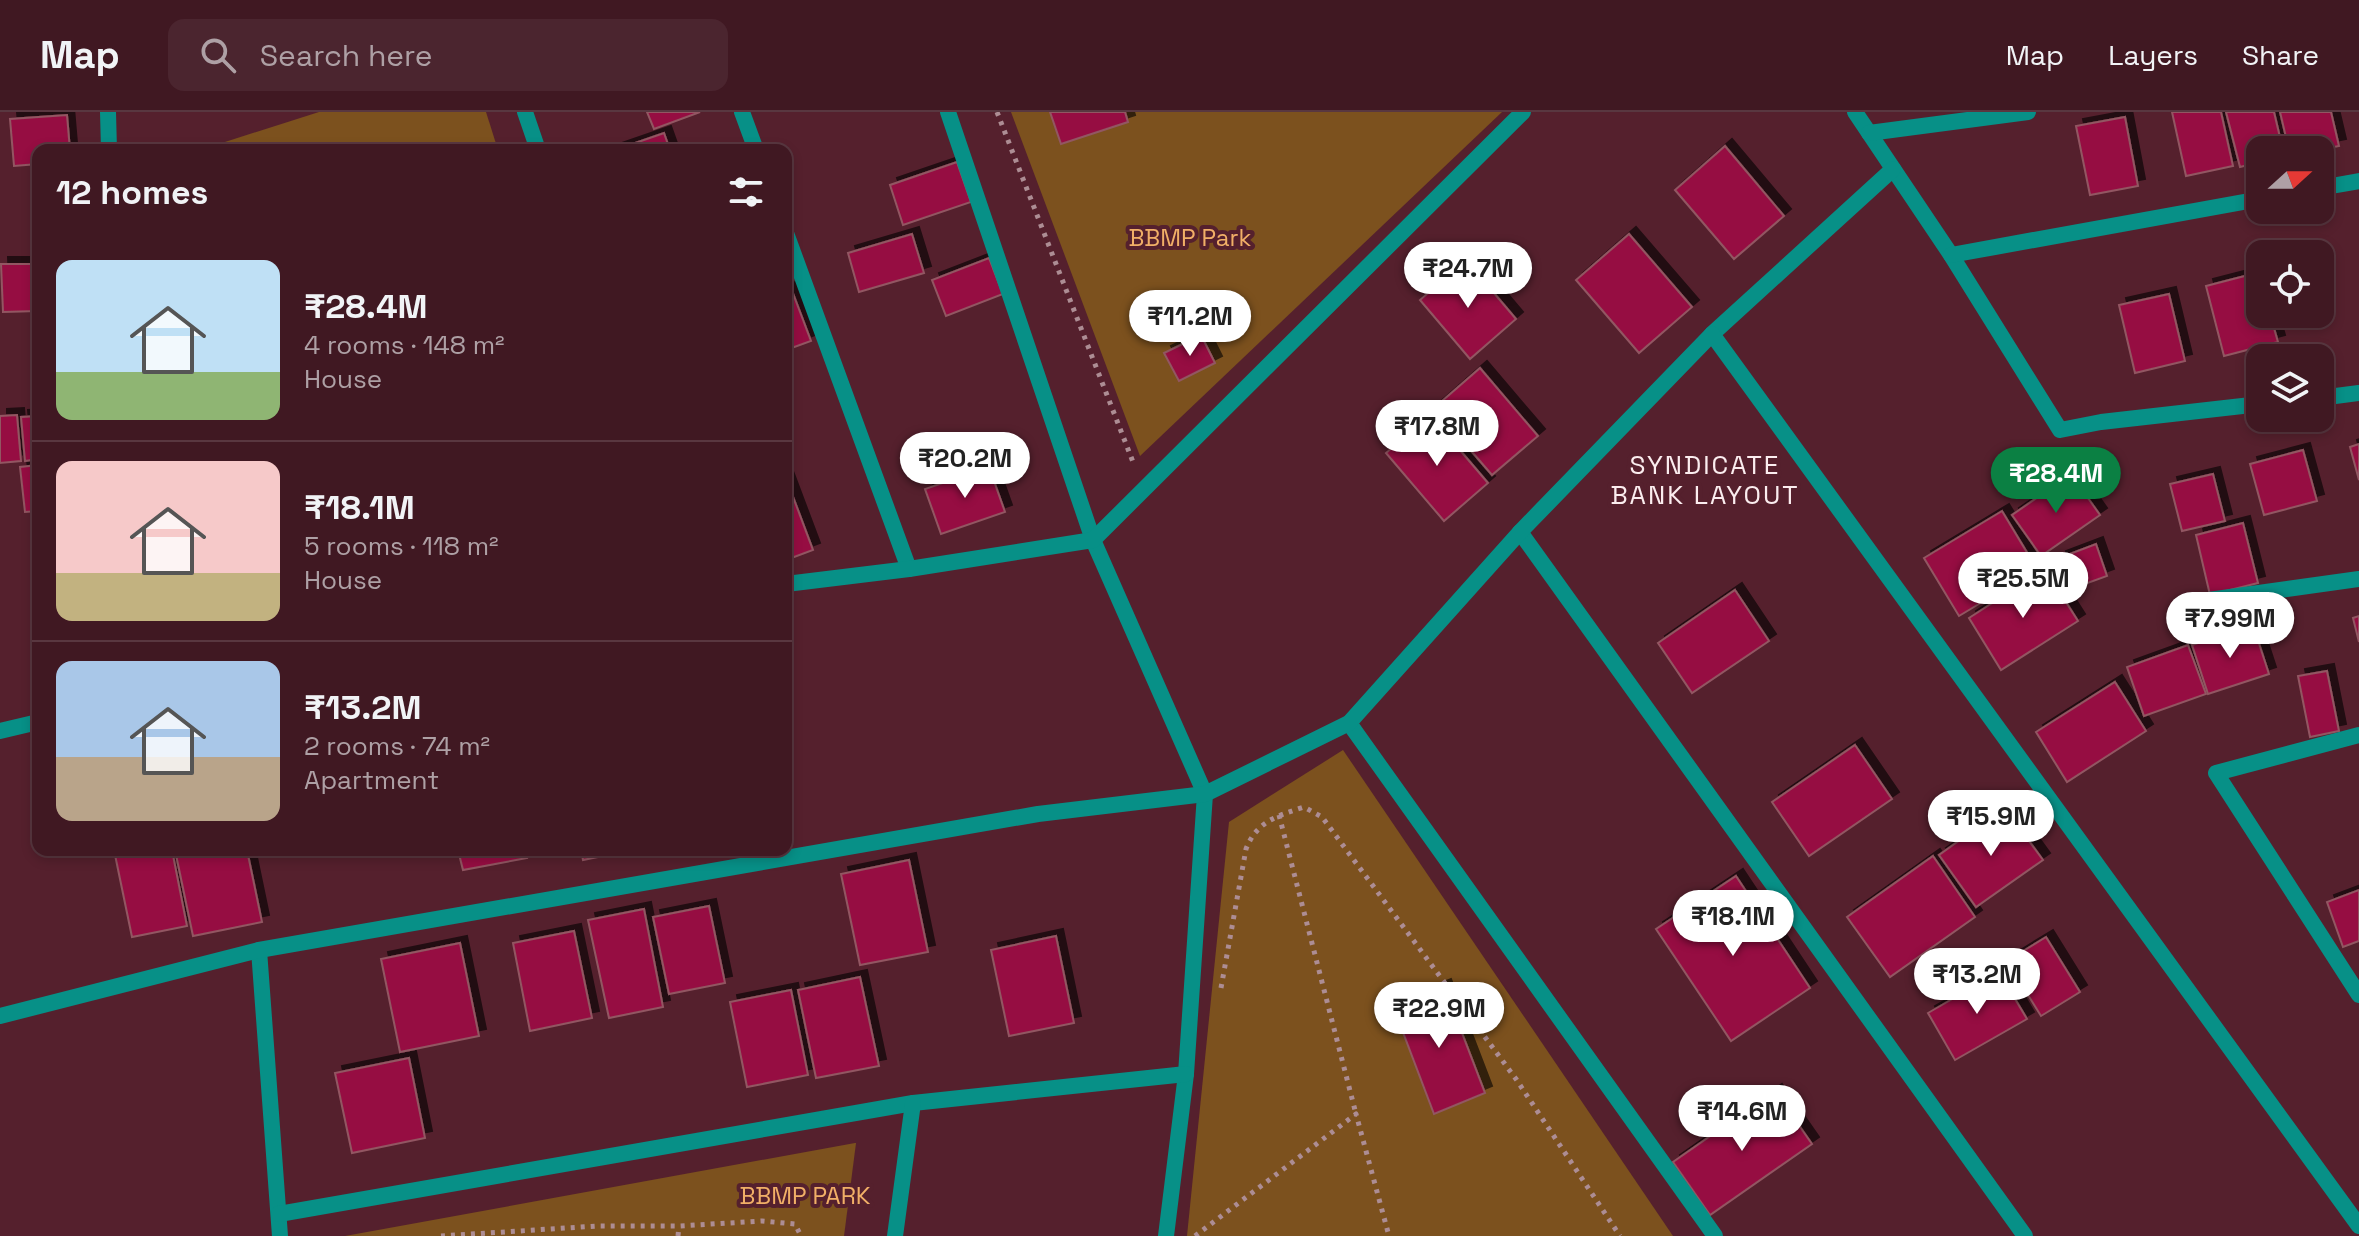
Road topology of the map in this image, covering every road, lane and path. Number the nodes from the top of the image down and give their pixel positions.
1 (108, 112) edge
2 (525, 112) edge
3 (742, 112) edge
4 (948, 112) edge
5 (997, 112) edge
6 (1523, 112) edge
7 (1855, 112) edge
8 (2028, 112) edge
9 (1869, 133) junction
10 (109, 144) edge
11 (536, 144) edge
12 (754, 144) edge
13 (1893, 169) junction
14 (2359, 181) edge
15 (2334, 185) edge
16 (2246, 202) edge
17 (792, 249) edge
18 (1951, 255) junction
19 (1712, 334) junction
20 (2359, 393) edge
21 (2334, 396) edge
22 (2246, 406) edge
23 (1144, 489) junction
24 (1520, 532) junction
25 (1093, 540) junction
26 (909, 569) junction
27 (2359, 579) edge
28 (792, 583) edge
29 (2187, 603) dead end
30 (32, 723) edge
31 (1349, 723) junction
32 (0, 731) edge
33 (2359, 735) edge
34 (1205, 794) junction
35 (1279, 815) junction
36 (259, 950) junction
37 (2359, 995) edge
38 (1219, 1000) dead end
39 (0, 1016) edge
40 (1186, 1074) junction
41 (913, 1103) junction
42 (1356, 1114) junction
43 (279, 1214) junction
44 (679, 1226) junction
45 (2359, 1226) edge
46 (280, 1236) edge
47 (441, 1236) edge
48 (449, 1236) edge
49 (678, 1236) edge
50 (801, 1236) edge
51 (895, 1236) edge
52 (1166, 1236) edge
53 (1195, 1236) edge
54 (1389, 1236) edge
55 (1620, 1236) edge
56 (1715, 1236) edge
57 (2025, 1236) edge

1 - 10 street
2 - 11 street
3 - 12 street
4 - 25 street
5 - 23 path
6 - 23 street
7 - 9 street
8 - 9 street
9 - 13 street
13 - 18 street
13 - 19 street
14 - 15 street
16 - 18 street
17 - 26 street
18 - 22 street
19 - 24 street
19 - 45 street
20 - 21 street
23 - 25 street
24 - 31 street
24 - 57 street
25 - 26 street
25 - 34 street
26 - 28 street
27 - 29 street
30 - 32 street
31 - 34 street
31 - 56 street
33 - 37 street
34 - 36 street
34 - 40 street
35 - 38 path
35 - 42 path
35 - 55 path
36 - 39 street
36 - 43 street
40 - 41 street
40 - 52 street
41 - 43 street
41 - 51 street
42 - 53 path
42 - 54 path
43 - 46 street
44 - 48 path
44 - 49 path
44 - 50 path
47 - 48 path

